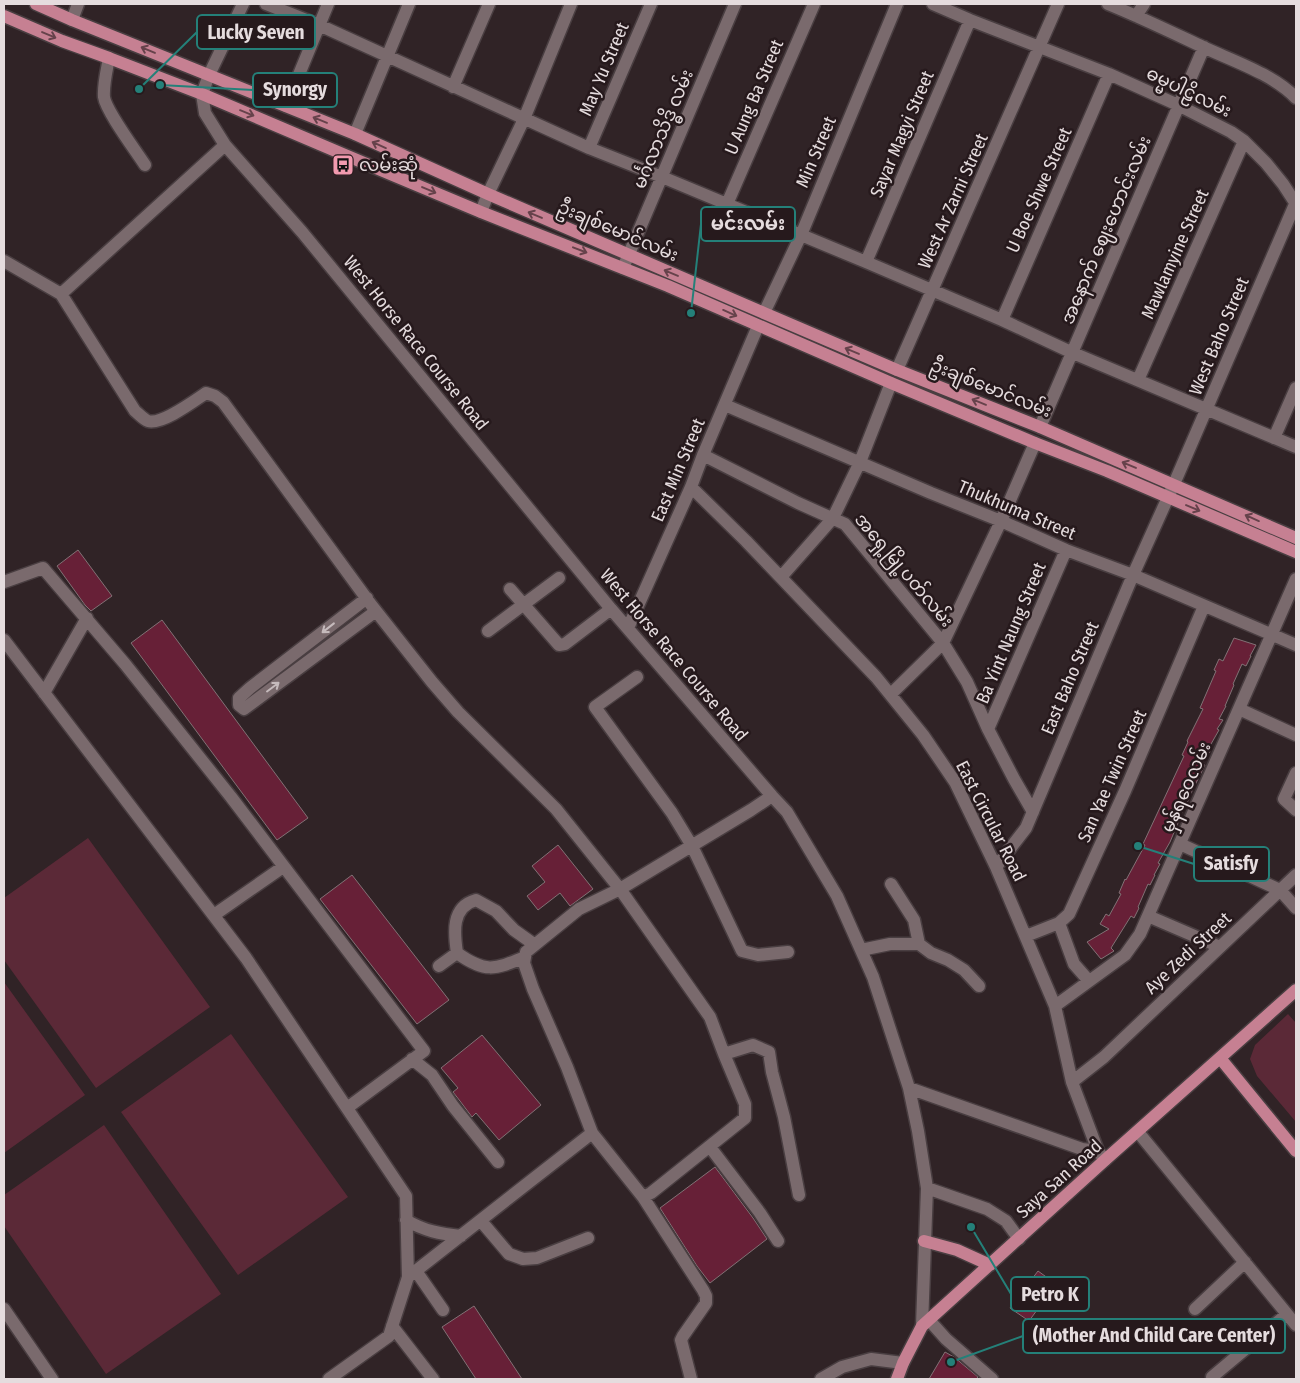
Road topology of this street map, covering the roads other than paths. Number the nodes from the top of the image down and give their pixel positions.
1 (36, 4) edge
2 (78, 4) edge
3 (243, 4) edge
4 (266, 4) edge
5 (328, 4) edge
6 (409, 4) edge
7 (489, 4) edge
8 (571, 4) edge
9 (651, 4) edge
10 (735, 4) edge
11 (814, 4) edge
12 (897, 4) edge
13 (933, 4) edge
14 (1058, 4) edge
15 (1108, 4) edge
16 (1144, 4) edge
17 (4, 16) edge
18 (1136, 16) junction
19 (72, 20) junction
20 (970, 20) junction
21 (319, 25) junction
22 (1040, 47) junction
23 (1204, 47) junction
24 (387, 56) junction
25 (109, 58) junction
26 (1109, 74) junction
27 (209, 75) junction
28 (453, 87) junction
29 (202, 94) junction
30 (1296, 98) edge
31 (286, 106) junction
32 (1178, 106) junction
33 (524, 118) junction
34 (354, 134) junction
35 (1244, 141) junction
36 (225, 145) junction
37 (589, 148) junction
38 (145, 165) dead end
39 (662, 177) junction
40 (488, 194) junction
41 (1296, 203) edge
42 (727, 204) junction
43 (482, 212) junction
44 (801, 235) junction
45 (628, 255) junction
46 (4, 260) edge
47 (866, 262) junction
48 (623, 268) junction
49 (932, 291) junction
50 (61, 294) junction
51 (764, 313) junction
52 (1002, 320) junction
53 (758, 326) junction
54 (1073, 353) junction
55 (897, 370) junction
56 (1138, 380) junction
57 (891, 383) junction
58 (1296, 388) edge
59 (725, 405) junction
60 (1206, 410) junction
61 (1040, 427) junction
62 (1274, 438) junction
63 (1035, 443) junction
64 (1296, 447) edge
65 (703, 455) junction
66 (860, 462) junction
67 (1174, 484) junction
68 (691, 487) junction
69 (1168, 497) junction
70 (833, 518) junction
71 (1001, 521) junction
72 (1296, 538) edge
73 (1066, 550) junction
74 (1296, 552) edge
75 (1133, 575) junction
76 (781, 577) junction
77 (559, 578) dead end
78 (1296, 579) edge
79 (4, 582) edge
80 (510, 589) dead end
81 (367, 598) junction
82 (523, 605) junction
83 (1204, 606) junction
84 (611, 608) junction
85 (376, 611) junction
86 (87, 618) junction
87 (628, 628) junction
88 (488, 631) dead end
89 (1272, 635) junction
90 (4, 640) edge
91 (943, 643) junction
92 (1296, 645) edge
93 (637, 677) dead end
94 (44, 693) junction
95 (890, 694) junction
96 (1239, 709) junction
97 (988, 729) junction
98 (1296, 734) edge
99 (1296, 773) edge
100 (772, 796) junction
101 (1296, 810) edge
102 (1032, 812) junction
103 (1180, 844) junction
104 (692, 846) junction
105 (283, 867) junction
106 (996, 867) junction
107 (1296, 875) edge
108 (891, 884) dead end
109 (620, 889) junction
110 (1280, 890) junction
111 (1296, 908) edge
112 (214, 916) junction
113 (1148, 916) junction
114 (1059, 922) junction
115 (1026, 936) junction
116 (919, 944) junction
117 (535, 945) junction
118 (1220, 947) junction
119 (862, 950) junction
120 (788, 952) dead end
121 (457, 953) junction
122 (525, 958) junction
123 (439, 966) dead end
124 (1089, 982) junction
125 (980, 986) dead end
126 (1296, 990) edge
127 (1055, 1006) junction
128 (724, 1054) junction
129 (1220, 1058) junction
130 (412, 1059) junction
131 (1072, 1082) junction
132 (909, 1088) junction
133 (347, 1108) junction
134 (1138, 1132) junction
135 (592, 1133) junction
136 (710, 1147) junction
137 (1296, 1151) edge
138 (1102, 1156) junction
139 (498, 1162) dead end
140 (927, 1188) junction
141 (799, 1195) dead end
142 (643, 1197) junction
143 (406, 1220) junction
144 (481, 1220) junction
145 (461, 1236) junction
146 (588, 1238) dead end
147 (1019, 1239) junction
148 (778, 1240) dead end
149 (924, 1241) junction
150 (1245, 1262) junction
151 (990, 1265) junction
152 (412, 1274) junction
153 (4, 1309) edge
154 (1195, 1309) dead end
155 (443, 1310) dead end
156 (1287, 1314) junction
157 (925, 1323) junction
158 (1296, 1325) edge
159 (392, 1326) junction
160 (903, 1363) junction
161 (1212, 1377) dead end
162 (52, 1379) edge
163 (329, 1379) edge
164 (433, 1379) edge
165 (691, 1379) edge
166 (821, 1379) edge
167 (897, 1379) edge
168 (992, 1379) edge

1 - 19 main road, ဦးချစ်မောင်လမ်း
2 - 19 street
3 - 27 street
4 - 21 street
5 - 21 street
6 - 24 street
7 - 28 street
8 - 33 street
9 - 37 street, May Yu Street
10 - 39 street, မင်္ဂလာသိဒ္ဓိ လမ်း
11 - 42 street, U Aung Ba Street
12 - 44 street, Min Street
13 - 20 street, ဓမ္မပါဠိလမ်း
14 - 22 street, West Ar Zarni Street
15 - 18 street
16 - 18 street
17 -> 25 main road
18 - 23 street
27 -> 19 main road, ဦးချစ်မောင်လမ်း
20 - 22 street, ဓမ္မပါဠိလမ်း
20 - 47 street, Sayar Magyi Street
21 - 24 street
21 - 31 street
22 - 26 street, ဓမ္မပါဠိလမ်း
22 - 49 street, West Ar Zarni Street
23 - 30 street
23 - 32 street, အနောက် ဈေးဟောင်းလမ်း
24 - 28 street
24 - 34 street
25 - 29 main road
25 - 38 street
26 - 32 street, ဓမ္မပါဠိလမ်း
26 - 52 street, U Boe Shwe Street
27 - 29 street
27 - 31 main road, ဦးချစ်မောင်လမ်း
28 - 33 street
29 - 36 street, West Horse Race Course Road
29 -> 43 main road, ဦးချစ်မောင်လမ်း
34 -> 31 main road, ဦးချစ်မောင်လမ်း
32 - 35 street, ဓမ္မပါဠိလမ်း
32 - 54 street, အနောက် ဈေးဟောင်းလမ်း
33 - 37 street
33 - 40 street
40 -> 34 main road, ဦးချစ်မောင်လမ်း
35 - 41 street, ဓမ္မပါဠိလမ်း
35 - 56 street, Mawlamyine Street
36 - 50 street
36 - 84 street, West Horse Race Course Road
37 - 39 street
39 - 42 street
39 - 45 street, မင်္ဂလာသိဒ္ဓိ လမ်း
40 - 43 street
45 -> 40 main road, ဦးချစ်မောင်လမ်း
41 - 60 street, West Baho Street
42 - 44 street
43 -> 48 main road, ဦးချစ်မောင်လမ်း
44 - 47 street
44 - 51 street, Min Street
45 - 48 street, မင်္ဂလာသိဒ္ဓိ လမ်း
51 -> 45 main road, ဦးချစ်မောင်လမ်း
46 - 50 street
47 - 49 street
48 -> 53 main road, ဦးချစ်မောင်လမ်း
49 - 52 street
49 - 55 street, West Ar Zarni Street
50 - 81 street
55 -> 51 main road, ဦးချစ်မောင်လမ်း
52 - 54 street
53 - 57 main road, ဦးချစ်မောင်လမ်း
53 - 59 street, East Min Street
54 - 56 street
54 - 61 street, အနောက် ဈေးဟောင်းလမ်း
61 -> 55 main road, ဦးချစ်မောင်လမ်း
56 - 60 street
57 - 63 main road, ဦးချစ်မောင်လမ်း
57 - 66 street
58 - 62 street
59 - 65 street, East Min Street
59 - 66 street, Thukhuma Street
60 - 62 street
60 - 67 street, West Baho Street
67 -> 61 main road, ဦးချစ်မောင်လမ်း
62 - 64 street
63 - 69 main road, ဦးချစ်မောင်လမ်း
63 - 71 street
65 - 68 street, East Min Street
65 - 70 street, အရှေ့မြို့ပတ်လမ်း
66 - 70 street
66 - 71 street, Thukhuma Street
67 - 69 street, West Baho Street
72 -> 67 main road, ဦးချစ်မောင်လမ်း
68 - 76 street, East Circular Road
68 - 87 street, East Min Street
69 -> 74 main road, ဦးချစ်မောင်လမ်း
69 - 75 street, East Baho Street
70 - 76 street
70 - 91 street, အရှေ့မြို့ပတ်လမ်း
71 - 73 street, Thukhuma Street
71 - 91 street
73 - 75 street, Thukhuma Street
73 - 97 street, Ba Yint Naung Street
75 - 83 street, Thukhuma Street
75 - 102 street, East Baho Street
76 - 95 street, East Circular Road
77 - 82 street
78 - 89 street, မှန်ရဝေလမ်း
79 - 86 street
80 - 82 street
81 - 85 street
81 -> 85 street
82 - 84 street
82 - 88 street
83 - 89 street, Thukhuma Street
83 - 114 street, San Yae Twin Street
84 - 87 street, West Horse Race Course Road
85 - 109 street
86 - 94 street
86 - 105 street
87 - 100 street, West Horse Race Course Road
89 - 92 street, Thukhuma Street
89 - 96 street, မှန်ရဝေလမ်း
90 - 94 street
91 - 95 street
91 - 97 street, အရှေ့မြို့ပတ်လမ်း
93 - 104 street
94 - 112 street
95 - 106 street, East Circular Road
96 - 98 street
96 - 103 street, မှန်ရဝေလမ်း
97 - 102 street, အရှေ့မြို့ပတ်လမ်း
99 - 101 street
100 - 104 street
100 - 119 street, West Horse Race Course Road
102 - 106 street, East Baho Street
103 - 110 street
103 - 113 street, မှန်ရဝေလမ်း
104 - 109 street
104 - 120 street
105 - 112 street
105 - 130 street
106 - 115 street, East Circular Road
107 - 110 street, Aye Zedi Street
108 - 116 street
109 - 117 street
109 - 128 street
110 - 111 street
110 - 118 street, Aye Zedi Street
112 - 133 street
113 - 118 street
113 - 124 street, မှန်ရဝေလမ်း
114 - 115 street, San Yae Twin Street
114 - 124 street
115 - 127 street, East Circular Road
116 - 119 street
116 - 125 street
117 - 121 street
117 - 122 street
118 - 131 street, Aye Zedi Street
119 - 132 street, West Horse Race Course Road
121 - 122 street
121 - 123 street
122 - 135 street
124 - 127 street, မှန်ရဝေလမ်း
126 - 129 main road, Saya San Road
127 - 131 street, East Circular Road
128 - 136 street
128 - 141 street
129 - 134 main road, Saya San Road
129 - 137 main road
130 - 133 street
130 - 139 street
131 - 138 street, East Circular Road
132 - 138 street
132 - 140 street, West Horse Race Course Road
133 - 143 street
134 - 138 main road, Saya San Road
134 - 150 street
135 - 142 street
135 - 144 street
136 - 142 street
136 - 148 street
138 - 147 main road, Saya San Road
140 - 147 street
140 - 149 street, West Horse Race Course Road
142 - 165 street
143 - 145 street
143 - 152 street
144 - 145 street
144 - 146 street
145 - 152 street
147 - 151 main road, Saya San Road
149 - 151 main road
149 - 157 street, West Horse Race Course Road
150 - 154 street
150 - 156 street
151 - 157 main road, Saya San Road
152 - 155 street
152 - 159 street
153 - 162 street
156 - 158 street
156 - 161 street
157 - 160 main road
157 - 168 street
159 - 163 street
159 - 164 street
160 - 166 street
160 - 167 main road

